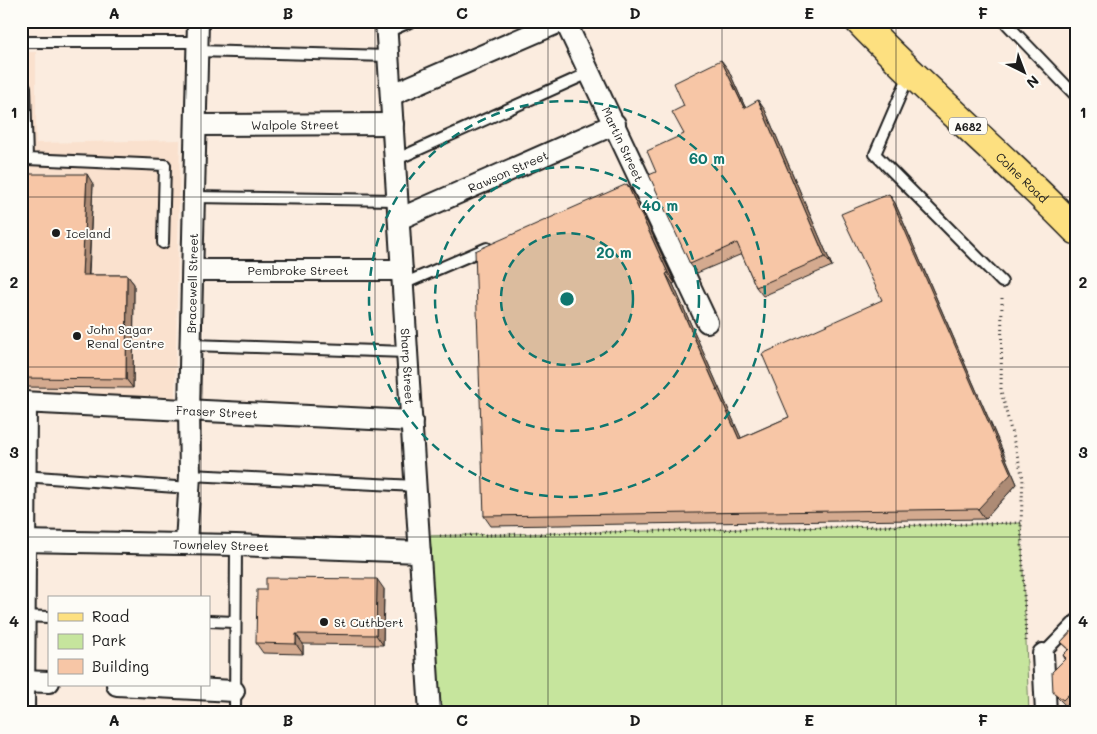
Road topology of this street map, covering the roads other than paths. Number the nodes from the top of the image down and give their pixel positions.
1 (198, 21) edge
2 (412, 21) edge
3 (564, 21) edge
4 (1004, 21) edge
5 (861, 22) edge
6 (386, 27) edge
7 (21, 42) edge
8 (196, 46) junction
9 (388, 56) junction
10 (591, 72) junction
11 (910, 72) junction
12 (21, 87) edge
13 (391, 95) junction
14 (1076, 96) edge
15 (393, 124) junction
16 (615, 124) junction
17 (196, 125) junction
18 (395, 160) junction
19 (193, 197) junction
20 (398, 209) junction
21 (1076, 230) edge
22 (163, 244) dead end
23 (495, 245) edge
24 (193, 270) junction
25 (403, 277) junction
26 (1002, 282) road end
27 (706, 322) dead end
28 (191, 345) junction
29 (407, 352) junction
30 (24, 402) edge
31 (189, 411) junction
32 (412, 421) junction
33 (23, 476) edge
34 (190, 481) junction
35 (416, 486) junction
36 (23, 541) edge
37 (186, 544) junction
38 (419, 544) junction
39 (236, 545) junction
40 (23, 616) edge
41 (48, 617) edge
42 (1076, 620) edge
43 (210, 621) edge
44 (235, 622) junction
45 (1034, 648) joint
46 (22, 681) edge
47 (48, 682) edge
48 (136, 686) edge
49 (234, 691) junction
50 (24, 713) edge
51 (235, 713) edge
52 (430, 713) edge
53 (1046, 713) edge

1 - 8 street, Bracewell Street
2 - 6 lane
3 - 10 street, Martin Street
3 - 13 street
4 - 14 lane
5 - 11 main road, Colne Road / A682
6 - 9 street, Sharp Street
7 - 8 lane
8 - 9 lane
8 - 17 street, Bracewell Street
9 - 13 street, Sharp Street
10 - 16 street, Martin Street
10 - 18 lane
11 - 21 main road, Colne Road / A682
11 - 26 lane
12 - 22 lane
13 - 15 street, Sharp Street
15 - 17 street, Walpole Street
15 - 18 street, Sharp Street
16 - 20 street, Rawson Street
16 - 27 street, Martin Street
17 - 19 street, Bracewell Street
18 - 20 street, Sharp Street
19 - 20 lane
19 - 24 street, Bracewell Street
20 - 25 street, Sharp Street
23 - 25 lane
24 - 25 street, Pembroke Street
24 - 28 street, Bracewell Street
25 - 29 street, Sharp Street
28 - 29 lane
28 - 31 street, Bracewell Street
29 - 32 street, Sharp Street
30 - 31 street, Fraser Street
30 - 33 street
31 - 32 street, Fraser Street
31 - 34 street, Bracewell Street
32 - 35 street, Sharp Street
33 - 34 lane
33 - 36 street
34 - 35 lane
34 - 37 street, Bracewell Street
35 - 38 street, Sharp Street
36 - 37 street, Towneley Street
36 - 40 street
37 - 39 street, Towneley Street
38 - 39 street, Towneley Street
38 - 52 street, Sharp Street
39 - 44 lane
40 - 41 lane
40 - 46 street
42 - 45 lane
43 - 44 lane
44 - 49 lane
45 - 53 street
46 - 47 street
46 - 50 street
48 - 49 street
49 - 51 lane

